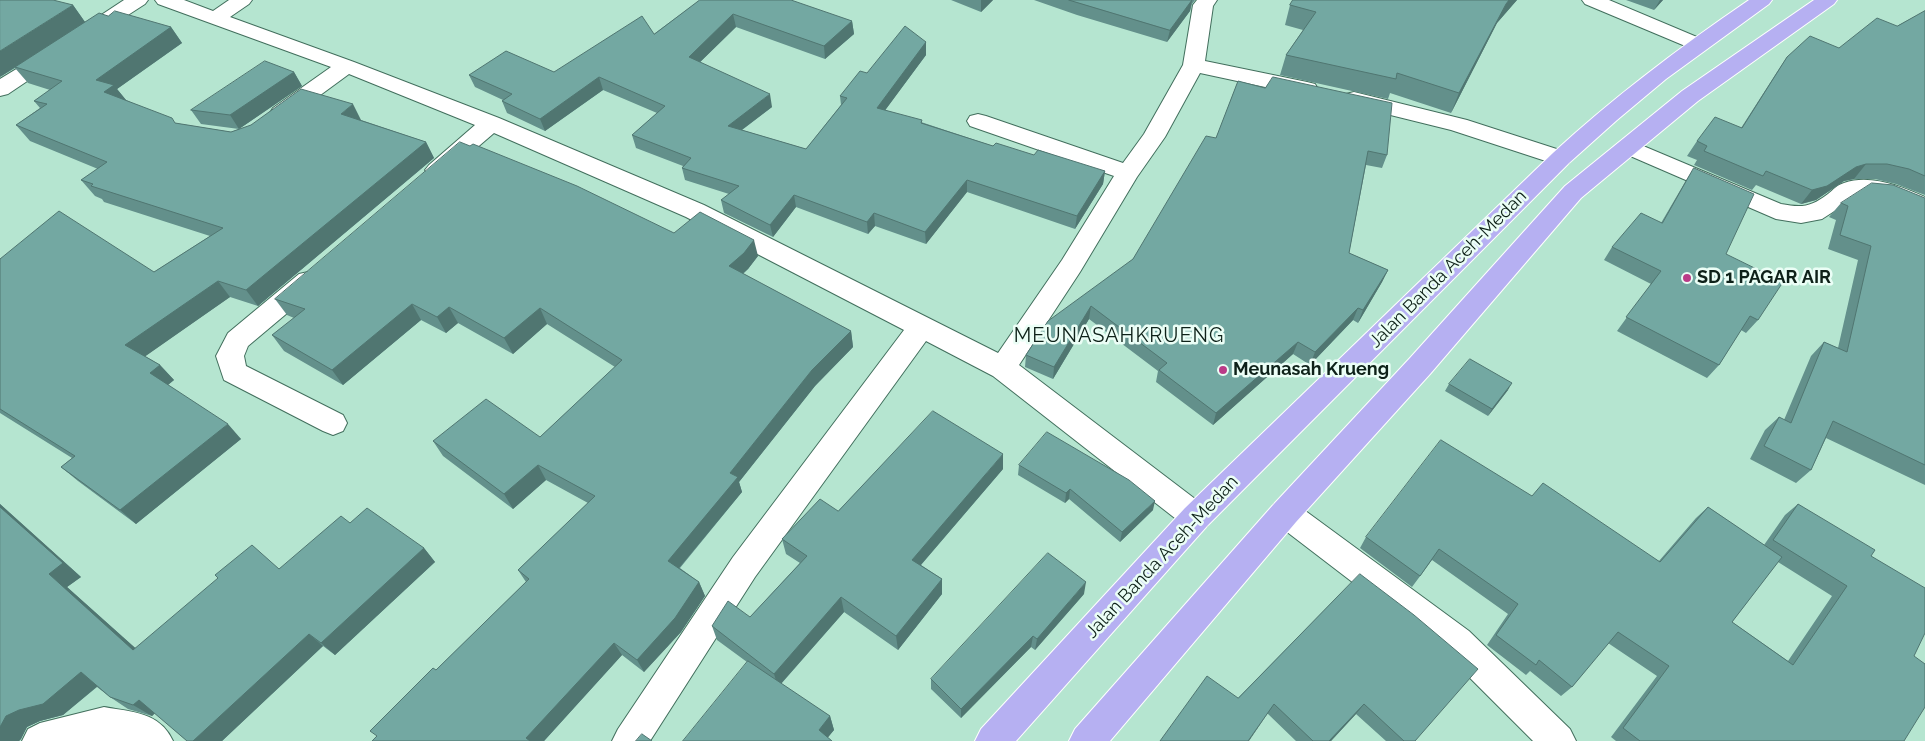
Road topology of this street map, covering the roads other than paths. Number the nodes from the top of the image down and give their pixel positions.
1 (138, 0) edge
2 (165, 0) edge
3 (242, 0) edge
4 (1592, 0) edge
5 (1762, 0) edge
6 (1827, 0) edge
7 (1199, 2) edge
8 (215, 18) junction
9 (1697, 44) junction
10 (1194, 64) junction
11 (347, 66) junction
12 (0, 89) edge
13 (978, 121) dead end
14 (268, 123) edge
15 (491, 123) junction
16 (1629, 147) junction
17 (1561, 158) junction
18 (1128, 173) junction
19 (421, 184) edge
20 (1925, 206) edge
21 (324, 268) edge
22 (921, 327) junction
23 (1003, 368) junction
24 (333, 423) dead end
25 (1285, 513) junction
26 (1196, 517) junction
27 (40, 741) edge
28 (155, 741) edge
29 (630, 741) edge
30 (993, 741) edge
31 (1087, 741) edge
32 (1558, 741) edge

1 - 12 street
2 - 8 street
3 - 8 street
4 - 9 street
5 - 9 highway, Jalan Banda Aceh-Medan
6 - 16 highway, Jalan Banda Aceh-Medan
7 - 10 street
8 - 11 street
9 - 17 highway, Jalan Banda Aceh-Medan
10 - 17 street
10 - 18 street
11 - 14 street
11 - 15 street
13 - 18 street
15 - 19 street
15 - 22 street
16 - 20 street
16 - 25 highway, Jalan Banda Aceh-Medan
17 - 26 highway, Jalan Banda Aceh-Medan
18 - 23 street
21 - 24 street
22 - 23 street
22 - 29 street
23 - 26 street
25 - 31 highway, Jalan Banda Aceh-Medan
25 - 32 street
26 - 30 highway, Jalan Banda Aceh-Medan
27 - 28 street

